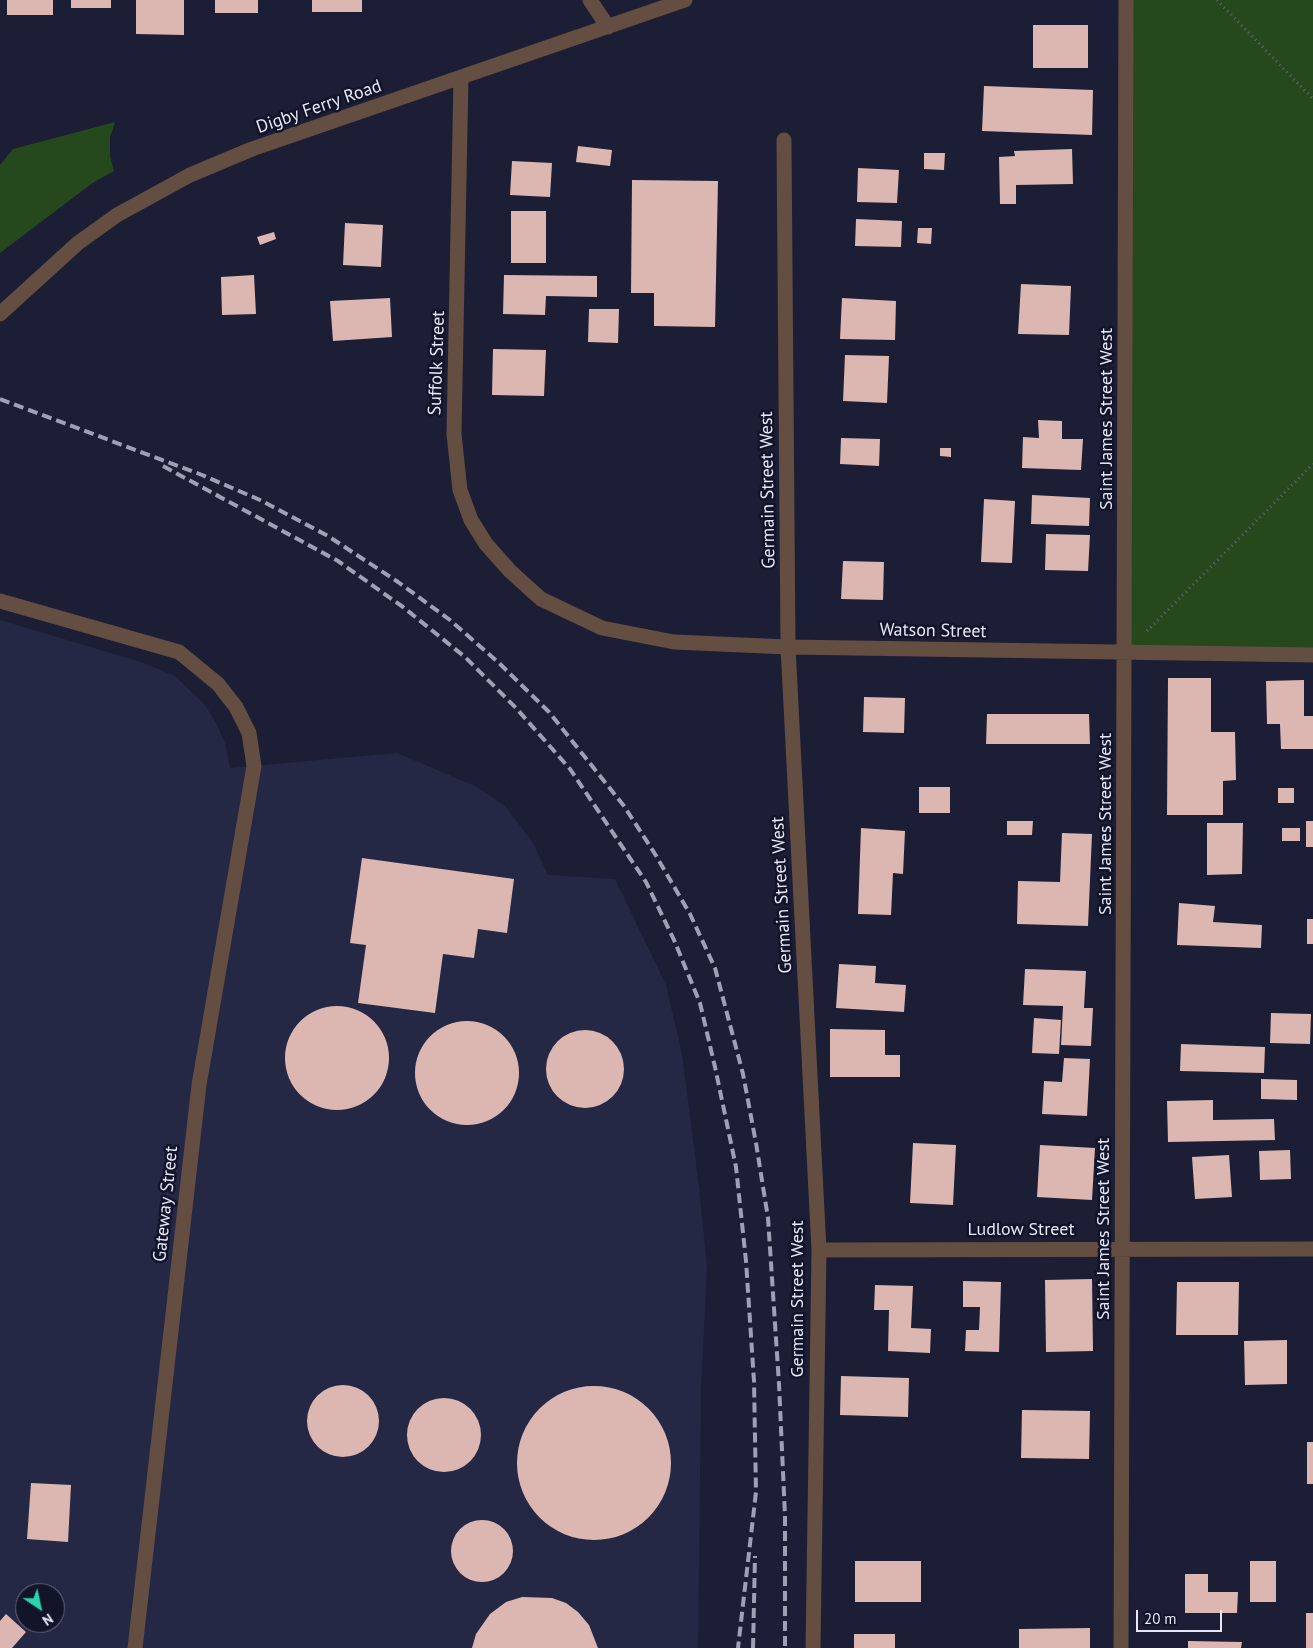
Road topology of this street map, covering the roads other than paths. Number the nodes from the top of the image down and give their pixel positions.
1 (590, 0) edge
2 (685, 0) edge
3 (1126, 0) edge
4 (608, 27) junction
5 (461, 78) junction
6 (784, 140) dead end
7 (0, 314) edge
8 (0, 601) edge
9 (559, 609) joint
10 (788, 647) junction
11 (1125, 652) junction
12 (1313, 654) edge
13 (1122, 1248) junction
14 (1313, 1249) edge
15 (819, 1250) junction
16 (135, 1648) edge
17 (813, 1648) edge
18 (1121, 1648) edge

1 - 4 street
2 - 4 street, Digby Ferry Road
3 - 11 street, Saint James Street West
4 - 5 street, Digby Ferry Road
5 - 7 street, Digby Ferry Road
5 - 9 street, Suffolk Street
6 - 10 street, Germain Street West
8 - 16 street, Gateway Street
9 - 10 street, Watson Street
10 - 11 street, Watson Street
10 - 15 street, Germain Street West
11 - 12 street, Watson Street
11 - 13 street, Saint James Street West
13 - 14 street, Ludlow Street
13 - 15 street, Ludlow Street
13 - 18 street, Saint James Street West
15 - 17 street, Germain Street West

